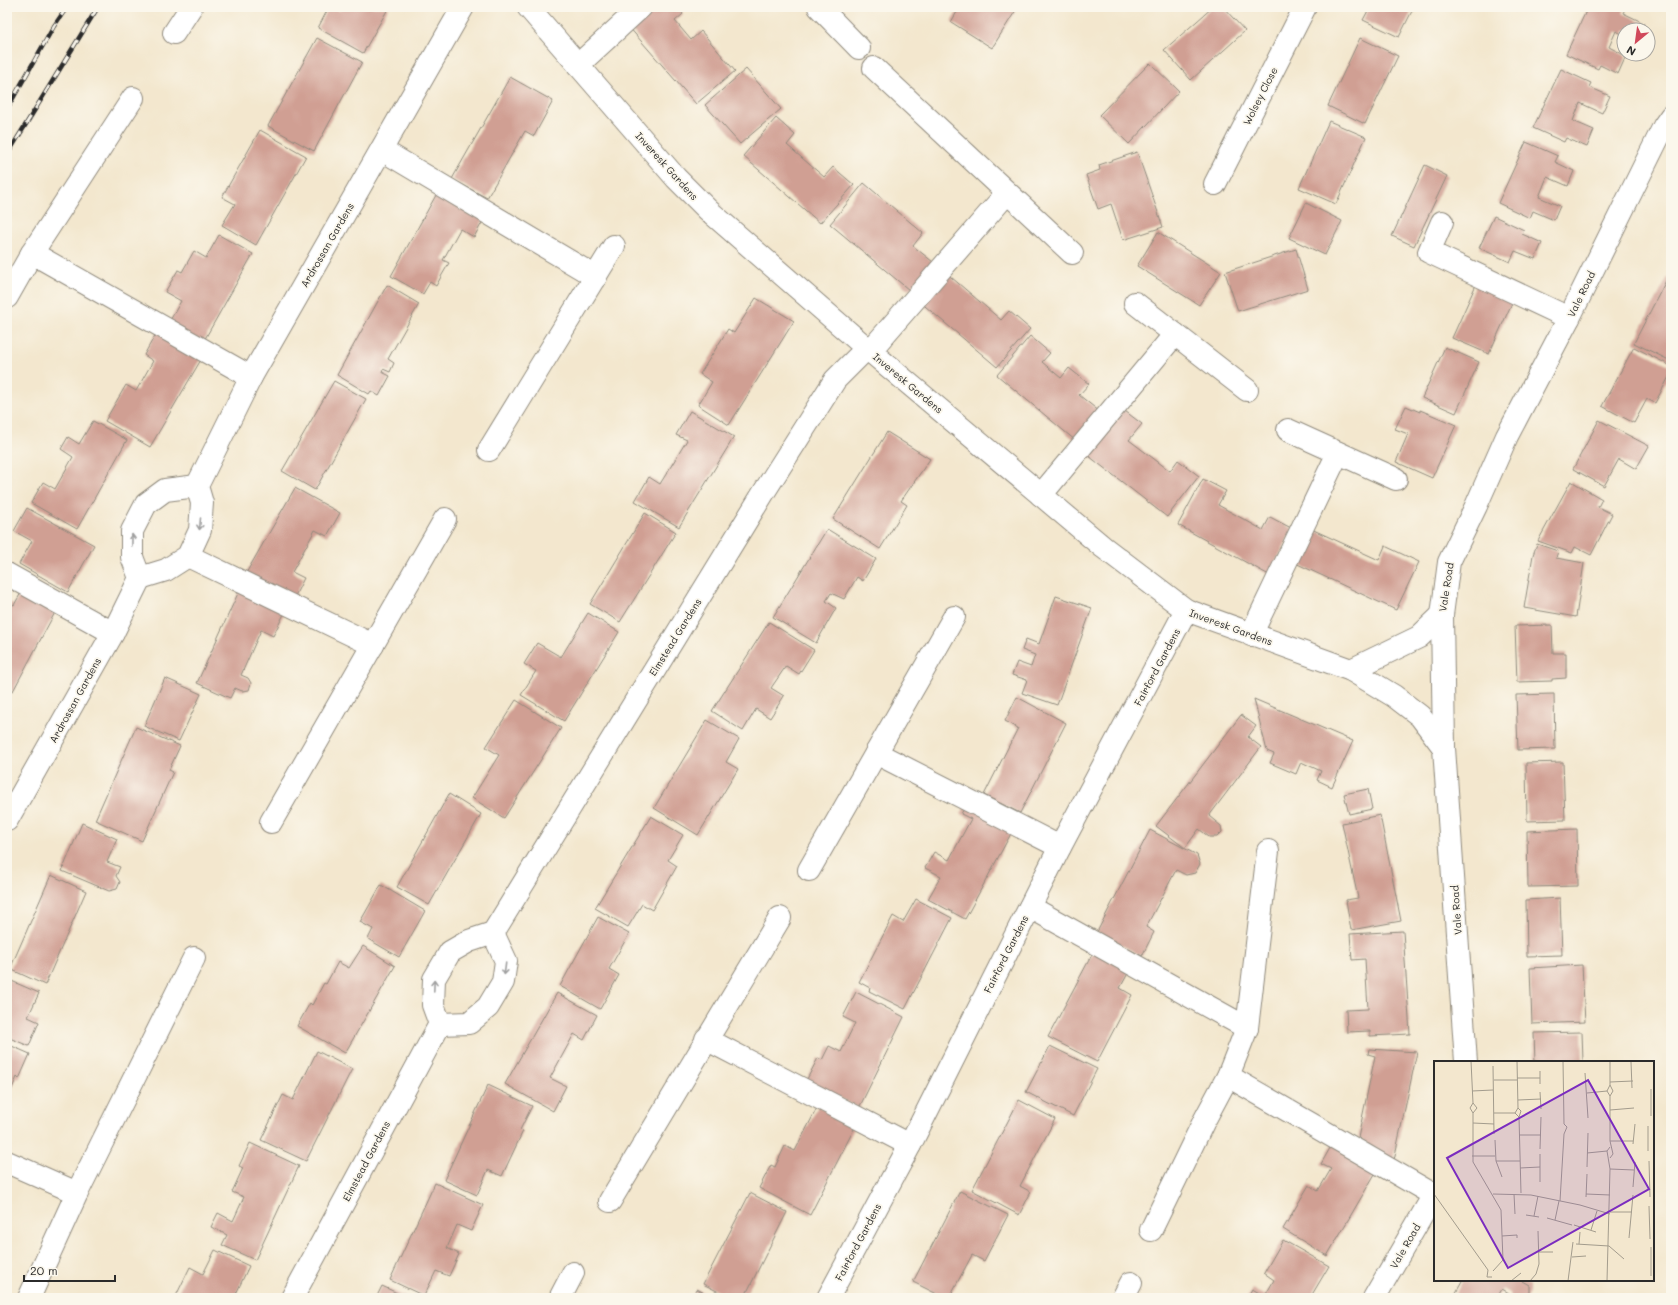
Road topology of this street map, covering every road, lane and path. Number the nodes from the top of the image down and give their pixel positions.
1 (191, 7) edge
2 (463, 7) edge
3 (528, 7) edge
4 (641, 7) edge
5 (819, 7) edge
6 (1305, 7) edge
7 (174, 33) dead end
8 (859, 48) dead end
9 (578, 65) junction
10 (874, 68) dead end
11 (134, 98) dead end
12 (1671, 116) edge
13 (382, 150) junction
14 (1215, 184) dead end
15 (1007, 192) junction
16 (1442, 222) dead end
17 (614, 246) dead end
18 (32, 253) junction
19 (1072, 253) dead end
20 (596, 277) junction
21 (7, 297) edge
22 (1134, 303) dead end
23 (1569, 318) junction
24 (1174, 334) junction
25 (868, 349) junction
26 (251, 377) junction
27 (1248, 390) dead end
28 (1288, 430) dead end
29 (489, 450) dead end
30 (1338, 453) junction
31 (1396, 480) dead end
32 (197, 486) junction
33 (1041, 495) junction
34 (445, 519) dead end
35 (188, 556) junction
36 (7, 574) edge
37 (140, 578) junction
38 (1186, 610) junction
39 (1442, 615) junction
40 (954, 617) dead end
41 (113, 633) junction
42 (1251, 635) junction
43 (373, 645) junction
44 (1351, 670) junction
45 (1444, 748) junction
46 (876, 753) junction
47 (7, 820) edge
48 (271, 822) dead end
49 (1060, 847) junction
50 (1268, 851) dead end
51 (809, 870) dead end
52 (1030, 907) junction
53 (780, 918) dead end
54 (493, 933) junction
55 (194, 958) dead end
56 (440, 1024) junction
57 (1247, 1028) junction
58 (706, 1039) junction
59 (1466, 1061) edge
60 (1228, 1076) junction
61 (910, 1146) junction
62 (7, 1162) edge
63 (77, 1193) junction
64 (1434, 1194) edge
65 (610, 1201) dead end
66 (1151, 1230) dead end
67 (573, 1273) dead end
68 (29, 1298) edge
69 (292, 1298) edge
70 (560, 1298) edge
71 (828, 1298) edge
72 (1374, 1298) edge

1 - 7 street
2 - 13 street, Ardrossan Gardens
3 - 9 street, Inveresk Gardens
4 - 9 street
5 - 8 street
6 - 14 street, Wolsey Close
9 - 25 street, Inveresk Gardens
10 - 15 street
11 - 18 street
12 - 23 street, Vale Road
13 - 20 street
13 - 26 street, Ardrossan Gardens
15 - 19 street
15 - 25 street, Elmstead Gardens
16 - 23 street
17 - 20 street
18 - 21 street
18 - 26 street
20 - 29 street
22 - 24 street
23 - 39 street, Vale Road
24 - 27 street
24 - 33 street
25 - 33 street, Inveresk Gardens
25 - 54 street, Elmstead Gardens
26 - 32 street, Ardrossan Gardens
28 - 30 street
30 - 31 street
30 - 42 street
32 -> 35 street
37 -> 32 street
33 - 38 street, Inveresk Gardens
34 - 43 street
35 - 37 street
35 - 43 street
36 - 41 street
37 - 41 street, Ardrossan Gardens
38 - 42 street, Inveresk Gardens
38 - 49 street, Fairford Gardens
39 - 44 street
39 - 45 street, Vale Road
40 - 46 street
41 - 47 street, Ardrossan Gardens
42 - 44 street, Inveresk Gardens
43 - 48 street
44 - 45 street, Inveresk Gardens
45 - 59 street, Vale Road
46 - 49 street
46 - 51 street
49 - 52 street, Fairford Gardens
50 - 57 street
52 - 57 street
52 - 61 street, Fairford Gardens
53 - 58 street
56 -> 54 street
54 -> 56 street
55 - 63 street
56 - 69 street, Elmstead Gardens
57 - 60 street
58 - 61 street
58 - 65 street
60 - 64 street
60 - 66 street
61 - 71 street, Fairford Gardens
62 - 63 street
63 - 68 street
64 - 72 street, Vale Road
67 - 70 street

